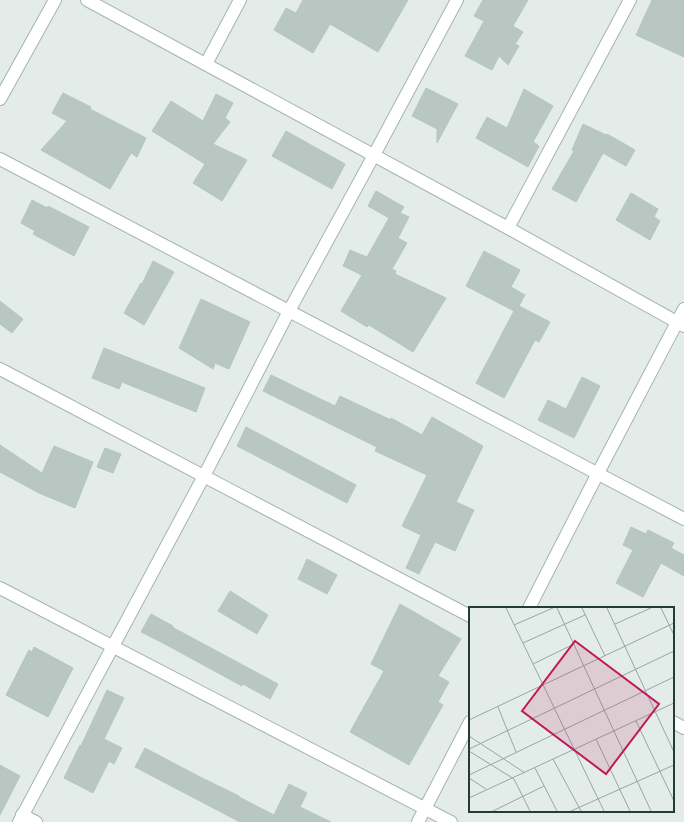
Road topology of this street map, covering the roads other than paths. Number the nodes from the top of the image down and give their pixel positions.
1 (55, 0) edge
2 (87, 0) edge
3 (240, 0) edge
4 (456, 0) edge
5 (630, 0) edge
6 (206, 64) junction
7 (0, 99) edge
8 (374, 156) junction
9 (0, 159) edge
10 (508, 228) junction
11 (684, 309) edge
12 (289, 311) junction
13 (680, 325) edge
14 (0, 369) edge
15 (598, 473) junction
16 (204, 476) junction
17 (684, 519) edge
18 (0, 588) edge
19 (530, 607) edge
20 (469, 615) edge
21 (112, 646) junction
22 (674, 723) edge
23 (469, 724) edge
24 (684, 728) edge
25 (425, 808) junction
26 (21, 819) edge
27 (36, 822) edge
28 (418, 822) edge
29 (450, 822) edge

1 - 7 street
2 - 6 street
3 - 6 street
4 - 8 street
5 - 10 street
6 - 8 street
8 - 10 street
8 - 12 street
9 - 12 street
10 - 13 street
11 - 13 street
12 - 15 street
12 - 16 street
13 - 15 street
14 - 16 street
15 - 17 street
15 - 19 street
16 - 20 street
16 - 21 street
18 - 21 street
21 - 25 street
21 - 26 street
22 - 24 street
23 - 25 street
25 - 28 street
25 - 29 street
26 - 27 street

